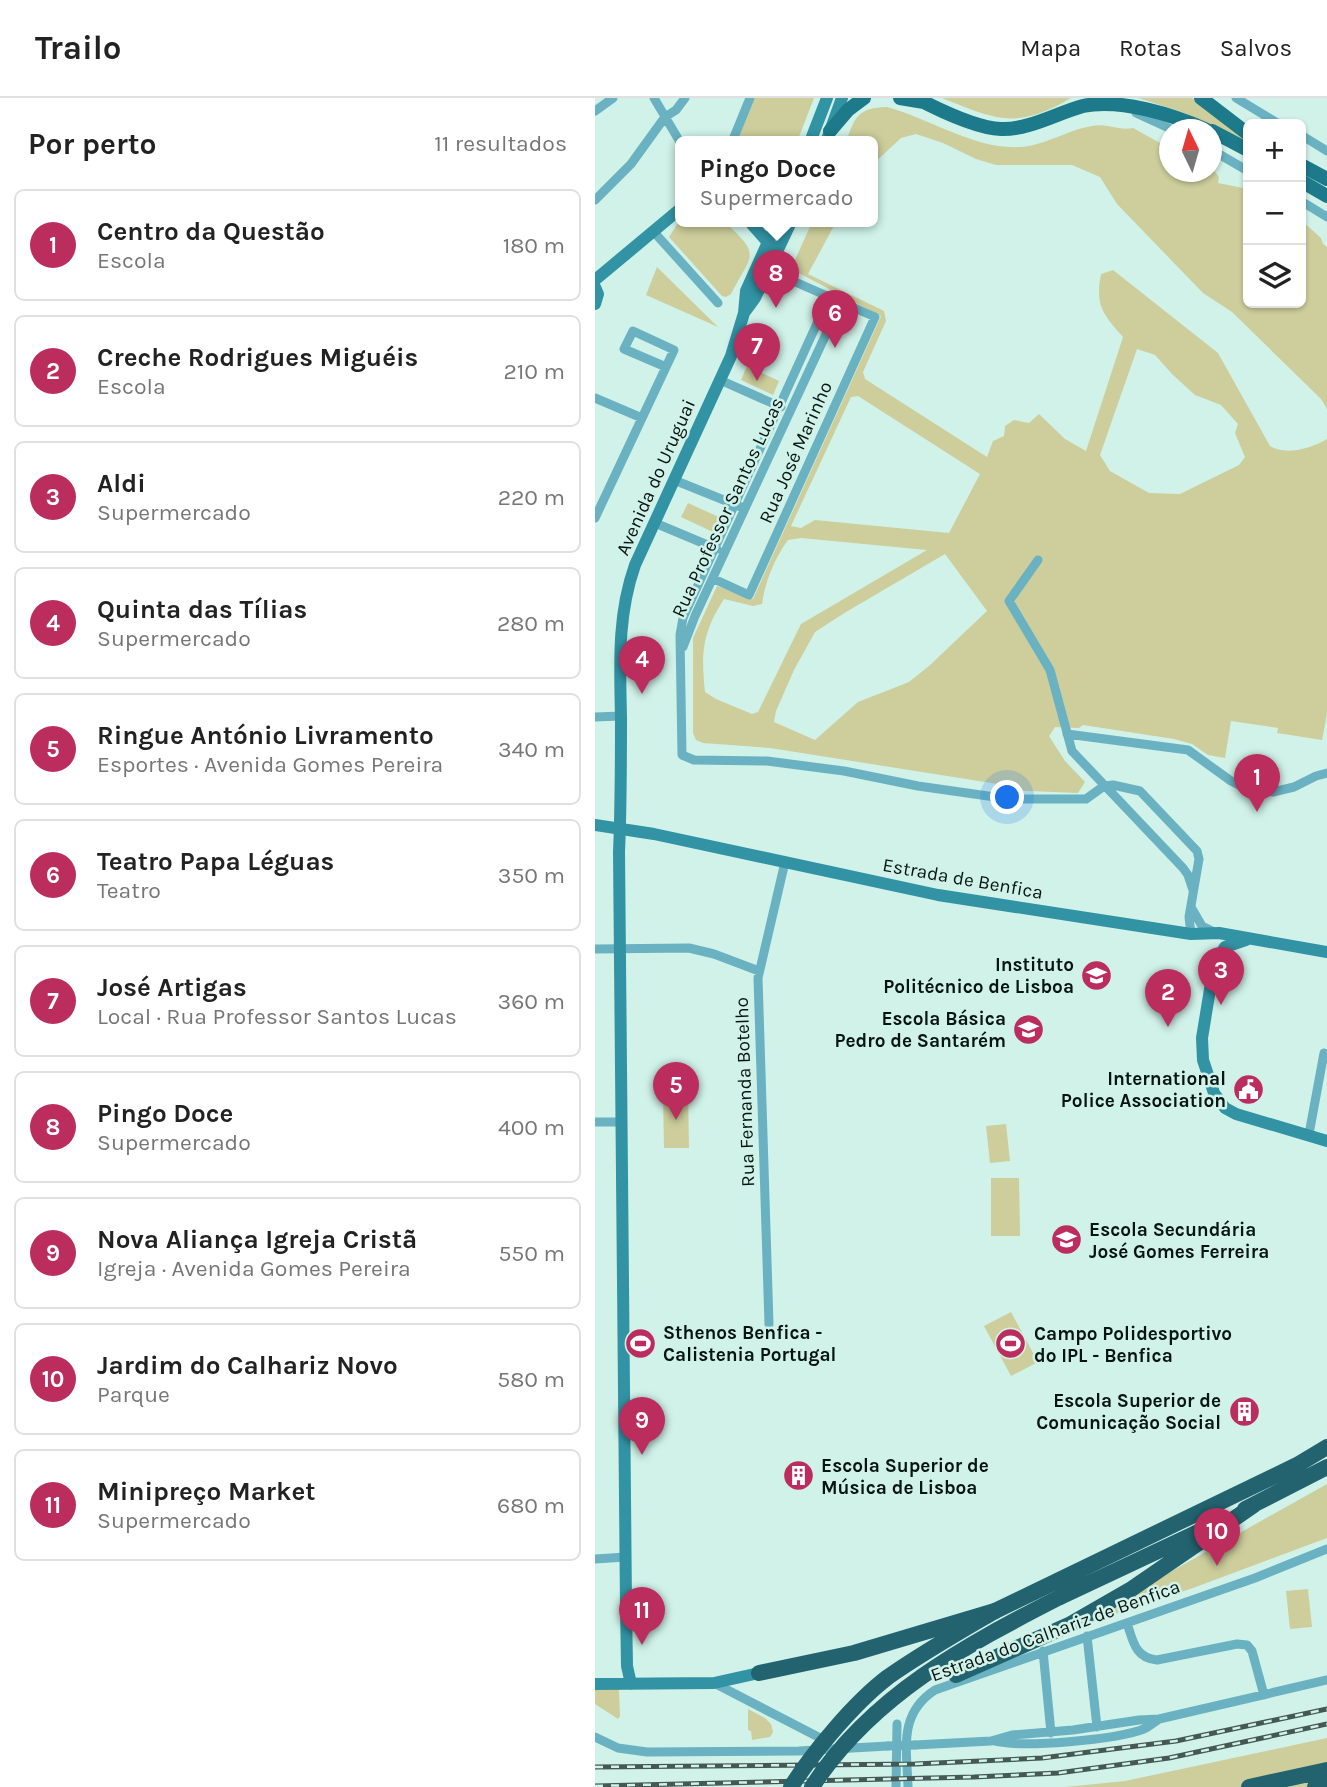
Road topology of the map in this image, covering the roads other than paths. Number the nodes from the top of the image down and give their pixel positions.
1 (613, 98) edge
2 (654, 98) edge
3 (685, 98) edge
4 (750, 98) edge
5 (827, 98) edge
6 (842, 98) edge
7 (864, 98) edge
8 (899, 98) edge
9 (1077, 98) edge
10 (1201, 98) edge
11 (1236, 98) edge
12 (927, 101) edge
13 (1118, 105) junction
14 (595, 111) edge
15 (1059, 114) junction
16 (665, 117) junction
17 (1180, 119) edge
18 (1271, 119) edge
19 (1159, 124) edge
20 (1243, 130) edge
21 (676, 136) edge
22 (734, 136) edge
23 (812, 136) edge
24 (828, 136) edge
25 (829, 136) edge
26 (1222, 136) edge
27 (1306, 138) edge
28 (1243, 147) edge
29 (1327, 151) edge
30 (1222, 156) edge
31 (1243, 168) edge
32 (1312, 179) edge
33 (1327, 196) edge
34 (595, 200) edge
35 (1306, 204) edge
36 (675, 213) edge
37 (1327, 216) edge
38 (755, 227) edge
39 (775, 227) edge
40 (789, 227) edge
41 (653, 231) junction
42 (783, 239) junction
43 (769, 242) junction
44 (769, 269) junction
45 (595, 280) edge
46 (595, 287) edge
47 (829, 297) junction
48 (841, 302) junction
49 (718, 303) dead end
50 (595, 304) edge
51 (744, 313) junction
52 (666, 367) junction
53 (720, 380) junction
54 (595, 398) edge
55 (781, 407) junction
56 (642, 418) junction
57 (674, 480) junction
58 (735, 505) junction
59 (746, 509) junction
60 (595, 519) edge
61 (655, 523) junction
62 (715, 548) junction
63 (725, 554) junction
64 (1038, 560) dead end
65 (714, 579) junction
66 (682, 651) junction
67 (621, 716) junction
68 (595, 718) edge
69 (1067, 734) junction
70 (1327, 773) edge
71 (1104, 786) junction
72 (1131, 788) junction
73 (1117, 800) junction
74 (595, 825) edge
75 (620, 829) junction
76 (785, 862) junction
77 (1199, 863) junction
78 (1183, 868) junction
79 (1193, 890) junction
80 (1191, 907) junction
81 (1219, 933) junction
82 (1191, 934) junction
83 (1254, 939) junction
84 (595, 948) edge
85 (620, 948) junction
86 (1327, 952) edge
87 (1214, 965) junction
88 (759, 971) junction
89 (1324, 1053) dead end
90 (595, 1122) edge
91 (621, 1122) junction
92 (1309, 1134) junction
93 (1327, 1141) edge
94 (769, 1324) dead end
95 (1327, 1447) edge
96 (1327, 1467) edge
97 (1254, 1505) junction
98 (1327, 1549) edge
99 (626, 1557) junction
100 (595, 1559) edge
101 (995, 1611) junction
102 (1127, 1623) junction
103 (1087, 1636) junction
104 (1043, 1651) junction
105 (759, 1672) joint
106 (956, 1675) dead end
107 (1327, 1680) edge
108 (714, 1683) junction
109 (595, 1684) edge
110 (631, 1684) junction
111 (1264, 1695) junction
112 (1160, 1719) junction
113 (897, 1724) dead end
114 (1097, 1727) junction
115 (1051, 1733) junction
116 (599, 1739) edge
117 (992, 1741) junction
118 (847, 1747) junction
119 (1327, 1770) edge
120 (1327, 1784) edge
121 (791, 1787) edge
122 (812, 1787) edge
123 (896, 1787) edge
124 (908, 1787) edge
125 (1249, 1787) edge
126 (1315, 1787) edge

1 - 14 street
2 - 16 street
3 - 16 street
4 - 22 street
5 - 23 street
6 - 24 street
7 - 25 main road
8 - 12 main road
9 - 15 main road
10 - 20 main road
11 - 18 street
12 - 15 main road
13 - 15 main road
13 - 17 main road
13 - 19 street
16 - 21 street
16 - 34 street
26 - 28 main road
27 - 29 street
30 - 31 street
32 - 33 main road
35 - 37 street
36 - 41 street
38 - 43 street
39 - 43 street
40 - 42 street
41 - 45 street
41 - 49 street
42 - 43 street
42 - 44 street
43 - 44 street
43 - 51 street
44 - 47 street, Rua José Marinho
44 - 51 street
46 - 50 street
47 - 48 street, Rua José Marinho
47 - 55 street, Rua Professor Santos Lucas
48 - 59 street, Rua Professor Santos Lucas
48 - 65 street, Rua José Marinho
51 - 53 street, Avenida do Uruguai
52 - 52 street
52 - 56 street
53 - 55 street
53 - 57 street, Avenida do Uruguai
54 - 56 street
55 - 58 street, Rua Professor Santos Lucas
56 - 60 street
57 - 58 street
57 - 61 street, Avenida do Uruguai
58 - 59 street
58 - 62 street, Rua Professor Santos Lucas
59 - 63 street, Rua Professor Santos Lucas
61 - 62 street
61 - 67 street, Avenida do Uruguai
62 - 63 street
62 - 66 street, Rua Professor Santos Lucas
63 - 65 street, Rua Professor Santos Lucas
64 - 69 street
65 - 66 street, Rua Professor Santos Lucas
66 - 71 street, Rua Professor Santos Lucas
67 - 68 street
67 - 75 street, Avenida do Uruguai
69 - 70 street
69 - 71 street
71 - 72 street
71 - 73 street
72 - 73 street
72 - 77 street
73 - 78 street
74 - 75 street, Estrada de Benfica
75 - 76 street, Estrada de Benfica
75 - 85 street, Avenida do Uruguai
76 - 82 street, Estrada de Benfica
76 - 88 street, Rua Fernanda Botelho
77 - 78 street
77 - 79 street
78 - 79 street
79 - 80 street
80 - 81 street
80 - 82 street
81 - 82 street, Estrada de Benfica
81 - 83 street, Estrada de Benfica
82 - 87 street
83 - 86 street, Estrada de Benfica
83 - 87 street
84 - 85 street
85 - 88 street
85 - 91 street, Avenida do Uruguai
87 - 92 street
88 - 94 street, Rua Fernanda Botelho
89 - 92 street
90 - 91 street
91 - 99 street, Avenida do Uruguai
92 - 93 street
95 - 101 highway
96 - 97 highway
97 - 106 highway
97 - 122 highway, bridge
98 - 102 street, Estrada do Calhariz de Benfica
99 - 100 street
99 - 110 street, Avenida do Uruguai
101 - 105 highway, bridge
101 - 121 highway, bridge
102 - 103 street, Estrada do Calhariz de Benfica
102 - 111 street
103 - 104 street, Estrada do Calhariz de Benfica
103 - 114 street
104 - 115 street
104 - 124 street, Estrada do Calhariz de Benfica
105 - 108 street
107 - 111 street
108 - 110 street
108 - 118 street
109 - 110 street
111 - 112 street
112 - 114 street
112 - 117 street
113 - 123 street
114 - 115 street
115 - 117 street
116 - 118 street
117 - 118 street, bridge
119 - 125 highway
120 - 126 highway

